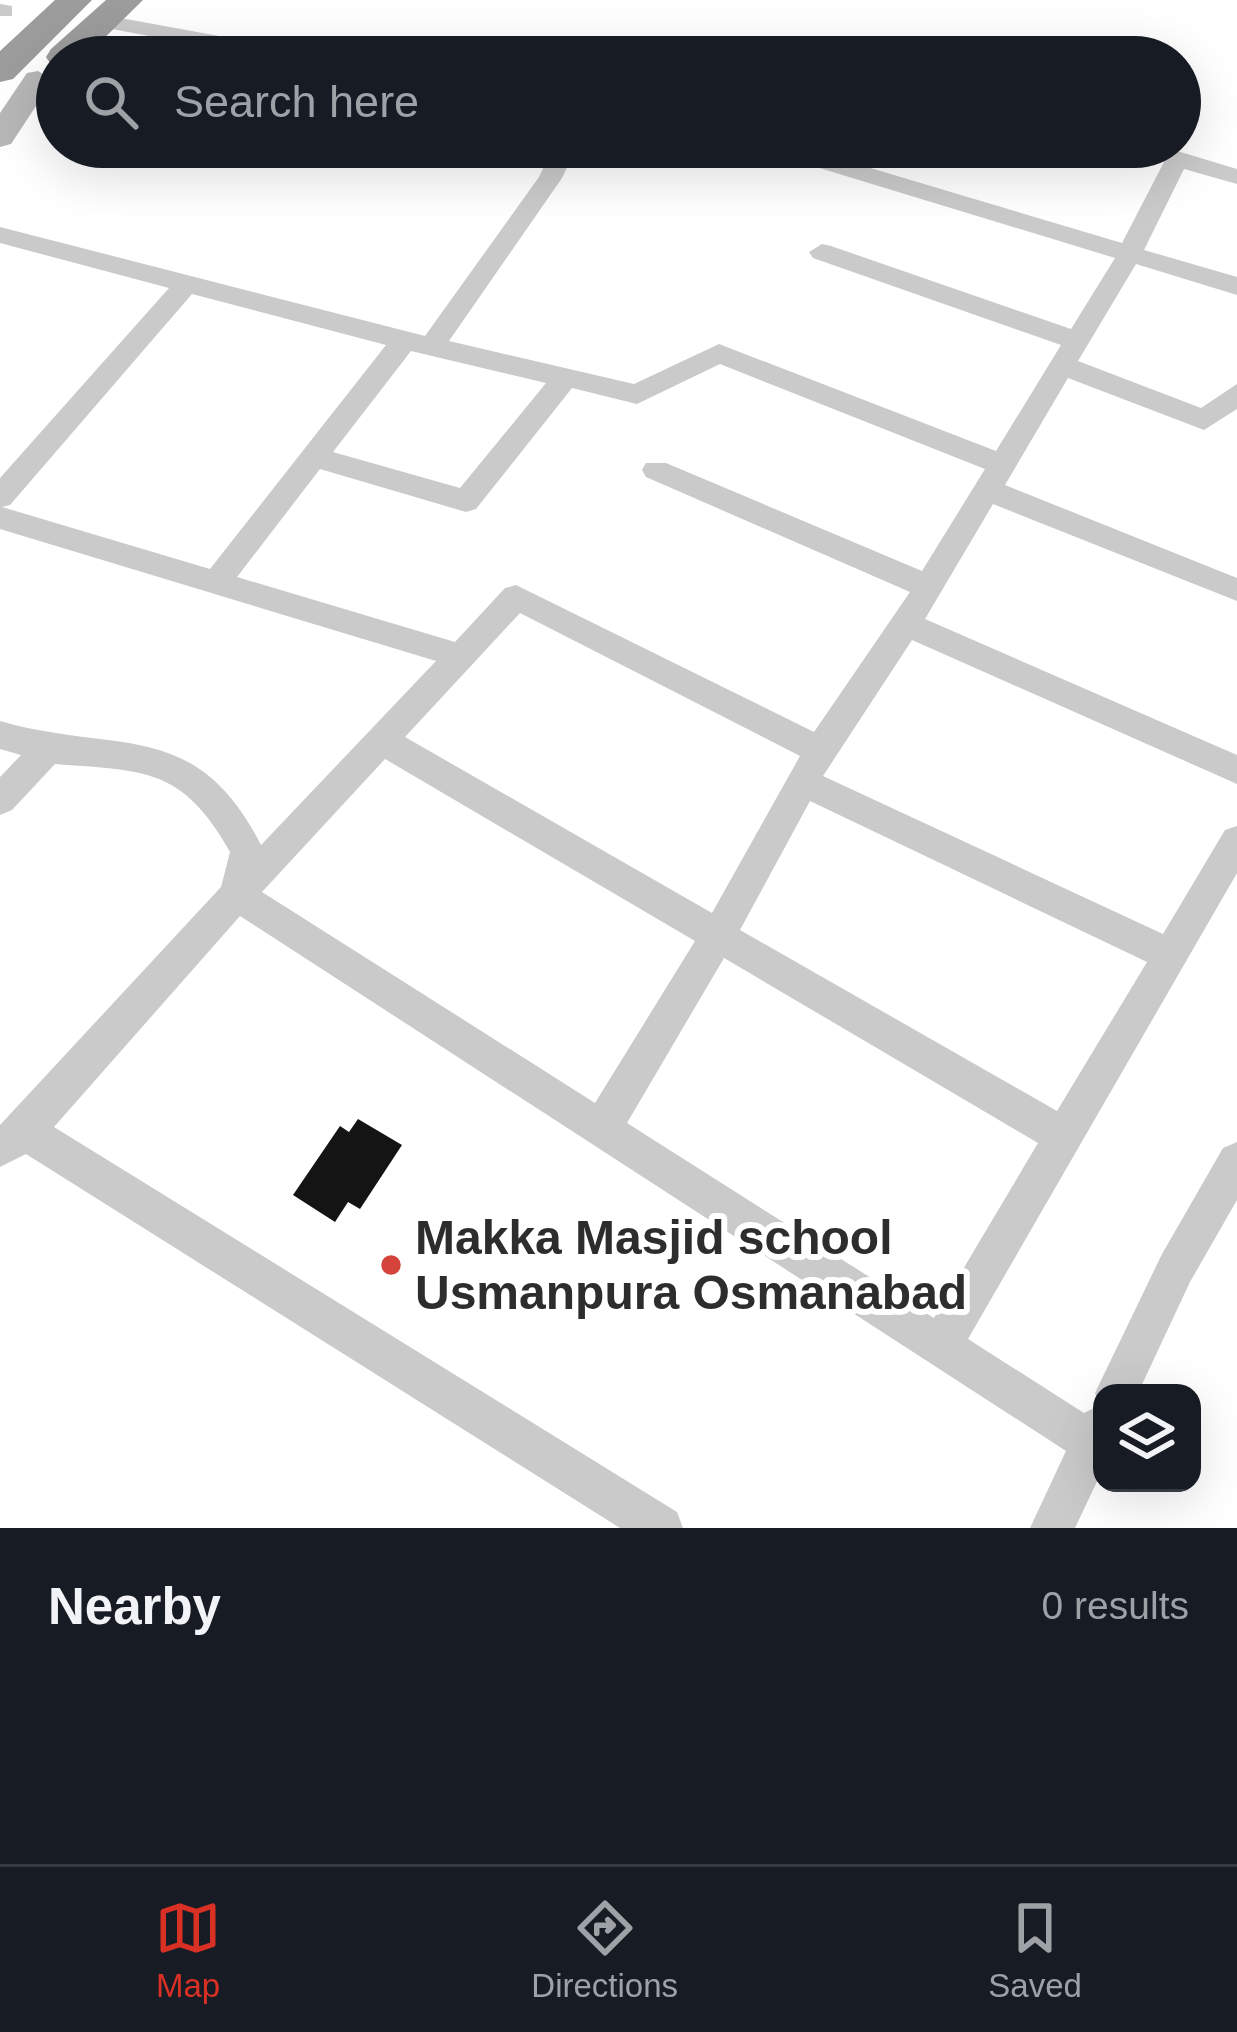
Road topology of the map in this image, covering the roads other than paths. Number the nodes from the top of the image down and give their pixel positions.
1 (102, 7) edge
2 (55, 36) edge
3 (78, 36) edge
4 (215, 36) edge
5 (36, 48) edge
6 (0, 70) edge
7 (36, 82) edge
8 (36, 89) edge
9 (0, 115) edge
10 (0, 137) edge
11 (1201, 166) edge
12 (555, 168) edge
13 (845, 168) edge
14 (1172, 168) edge
15 (1237, 177) edge
16 (0, 235) edge
17 (822, 252) dead end
18 (1130, 253) junction
19 (184, 286) junction
20 (1237, 286) edge
21 (417, 344) junction
22 (1070, 353) junction
23 (565, 378) junction
24 (1237, 394) edge
25 (314, 457) junction
26 (656, 470) dead end
27 (994, 477) junction
28 (0, 497) edge
29 (0, 518) edge
30 (216, 583) junction
31 (928, 586) junction
32 (1234, 590) edge
33 (906, 624) junction
34 (460, 656) junction
35 (0, 735) edge
36 (381, 740) junction
37 (48, 749) junction
38 (812, 767) junction
39 (1237, 770) edge
40 (0, 800) edge
41 (1237, 841) edge
42 (237, 895) junction
43 (718, 936) junction
44 (1168, 954) junction
45 (602, 1128) junction
46 (1063, 1136) junction
47 (13, 1139) edge
48 (1237, 1162) edge
49 (940, 1346) junction
50 (1120, 1384) edge
51 (1093, 1430) edge
52 (1093, 1441) edge
53 (661, 1528) edge
54 (1052, 1528) edge

1 - 2 highway
1 - 3 highway
1 - 4 street
5 - 6 highway
7 - 9 highway
8 - 10 main road
11 - 15 street
12 - 21 street
13 - 18 street
14 - 18 street
16 - 19 street
17 - 22 street
18 - 20 street
18 - 22 street
19 - 21 street
19 - 28 street
21 - 23 street
21 - 25 street
22 - 24 street
22 - 27 street
23 - 25 street
23 - 27 street
25 - 30 street
26 - 31 street
27 - 31 street
27 - 32 street
29 - 30 street
30 - 34 street
31 - 33 street
33 - 38 street
33 - 39 street
34 - 36 street
34 - 38 street
35 - 37 street
36 - 42 street
36 - 43 street
37 - 40 street
37 - 42 street
38 - 43 street
38 - 44 street
41 - 44 street
42 - 45 street
42 - 47 street
43 - 45 street
43 - 46 street
44 - 46 street
45 - 49 street
46 - 49 street
47 - 53 street
48 - 50 street
49 - 51 street
52 - 54 street

